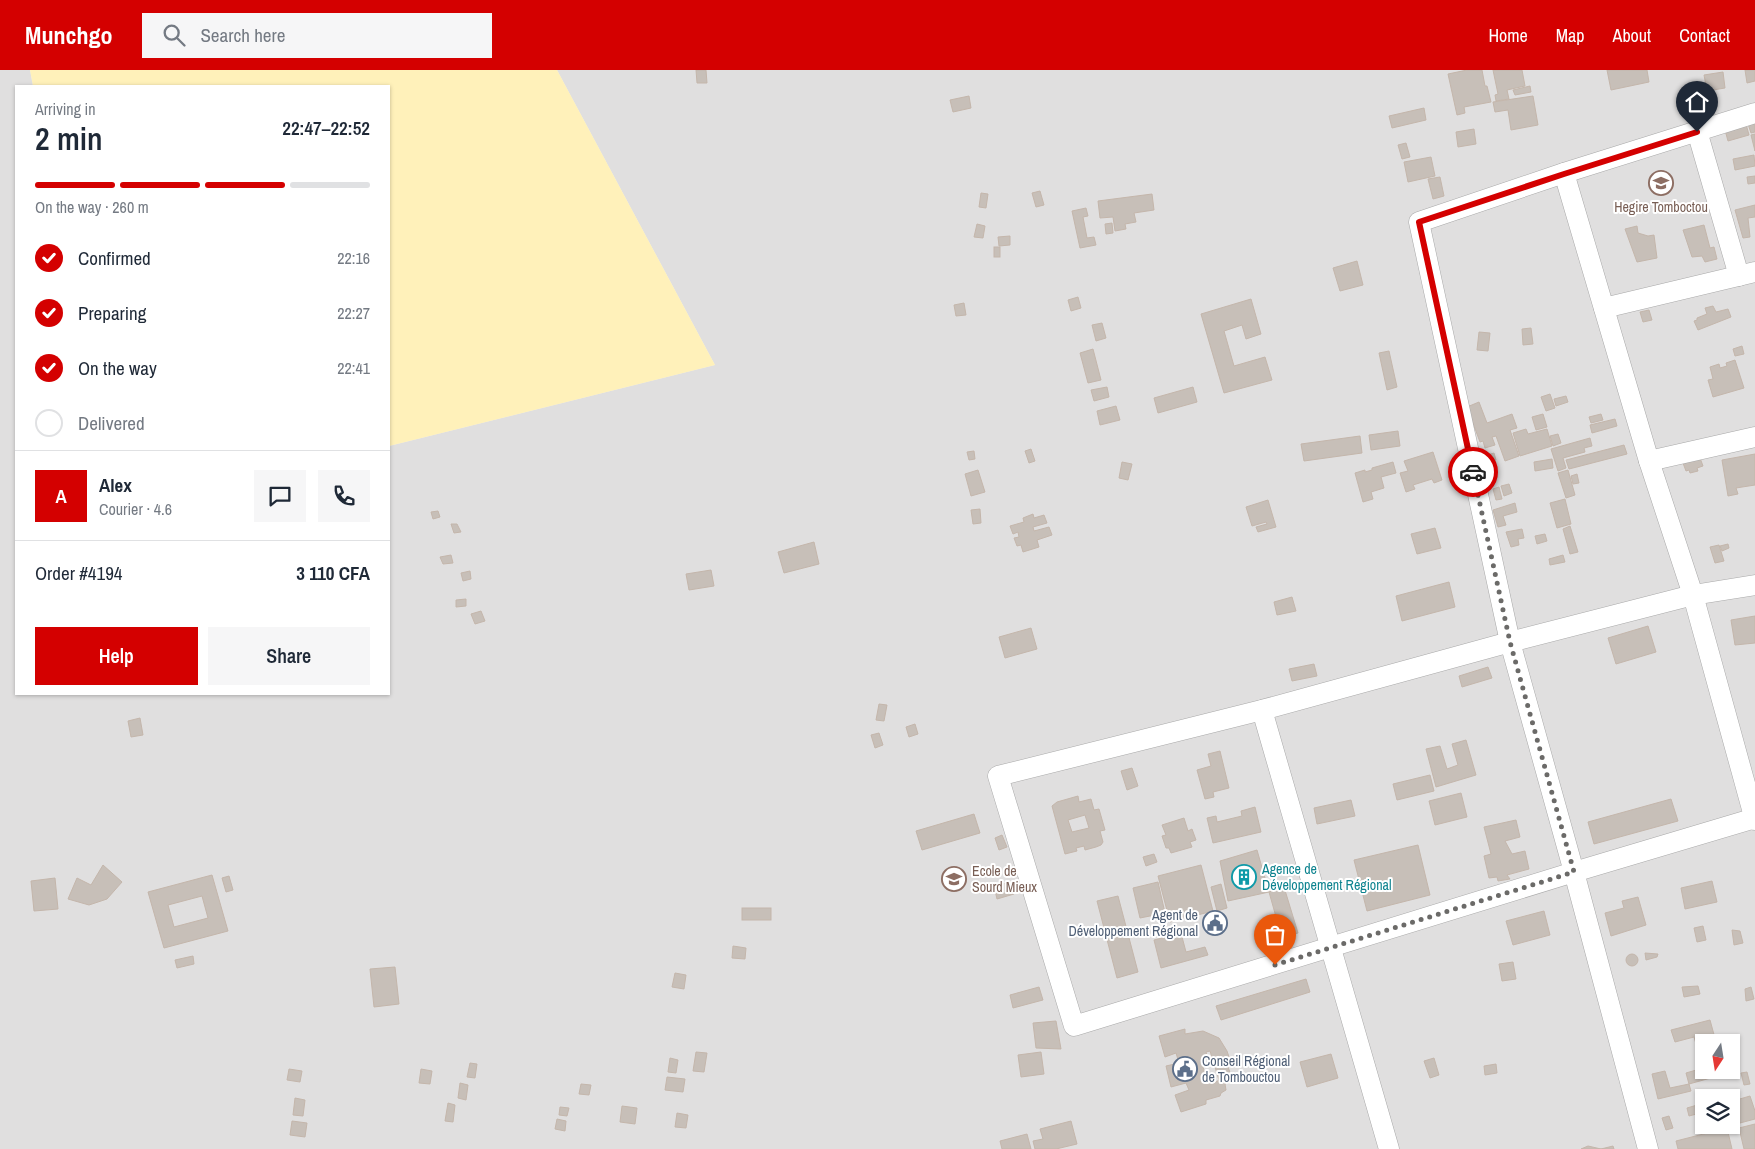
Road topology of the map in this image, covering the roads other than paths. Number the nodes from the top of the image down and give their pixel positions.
1 (1755, 113) edge
2 (1697, 132) junction
3 (1564, 174) junction
4 (1747, 274) edge
5 (1604, 308) junction
6 (1755, 436) edge
7 (1649, 460) junction
8 (1755, 585) edge
9 (1693, 595) junction
10 (1510, 642) junction
11 (1262, 710) junction
12 (1746, 756) edge
13 (1755, 819) edge
14 (1574, 872) junction
15 (1330, 948) junction
16 (1389, 1149) edge
17 (1648, 1149) edge

1 - 2 street
2 - 3 street
2 - 4 street
3 - 5 street
3 - 10 street
4 - 5 street
5 - 7 street
6 - 7 street
7 - 9 street
8 - 9 street
9 - 10 street
9 - 12 street
10 - 11 street
10 - 14 street
11 - 15 street
11 - 15 street
12 - 13 street
13 - 14 street
14 - 15 street
14 - 17 street
15 - 16 street

